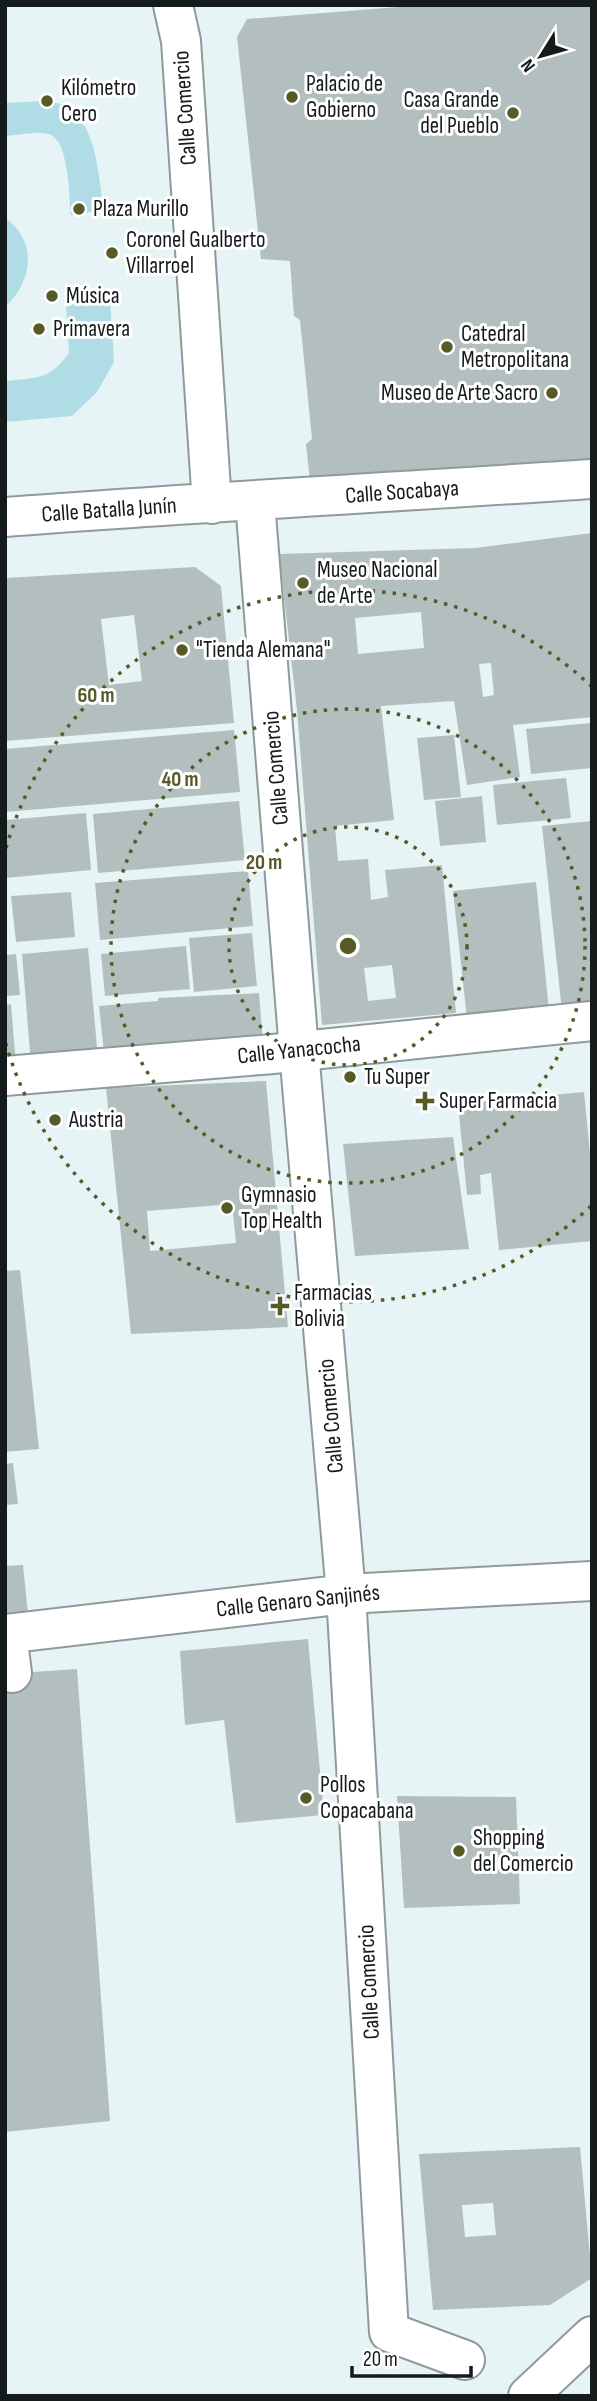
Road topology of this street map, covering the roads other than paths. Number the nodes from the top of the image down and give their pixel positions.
1 (173, 5) edge
2 (592, 479) edge
3 (255, 502) junction
4 (212, 504) junction
5 (5, 517) edge
6 (592, 1021) edge
7 (299, 1051) junction
8 (5, 1076) edge
9 (592, 1581) edge
10 (346, 1594) junction
11 (6, 1634) edge
12 (12, 1673) dead end
13 (592, 2336) edge
14 (465, 2360) dead end
15 (528, 2396) edge

1 - 4 street, Calle Comercio
2 - 3 street, Calle Socabaya
3 - 4 street, Calle Socabaya
3 - 7 street, Calle Comercio
4 - 5 street, Calle Batalla Junín
6 - 7 street, Calle Yanacocha
7 - 8 street, Calle Yanacocha
7 - 10 street, Calle Comercio
9 - 10 street, Calle Genaro Sanjinés
10 - 11 street, Calle Genaro Sanjinés
10 - 14 street, Calle Comercio
11 - 12 street
13 - 15 street

